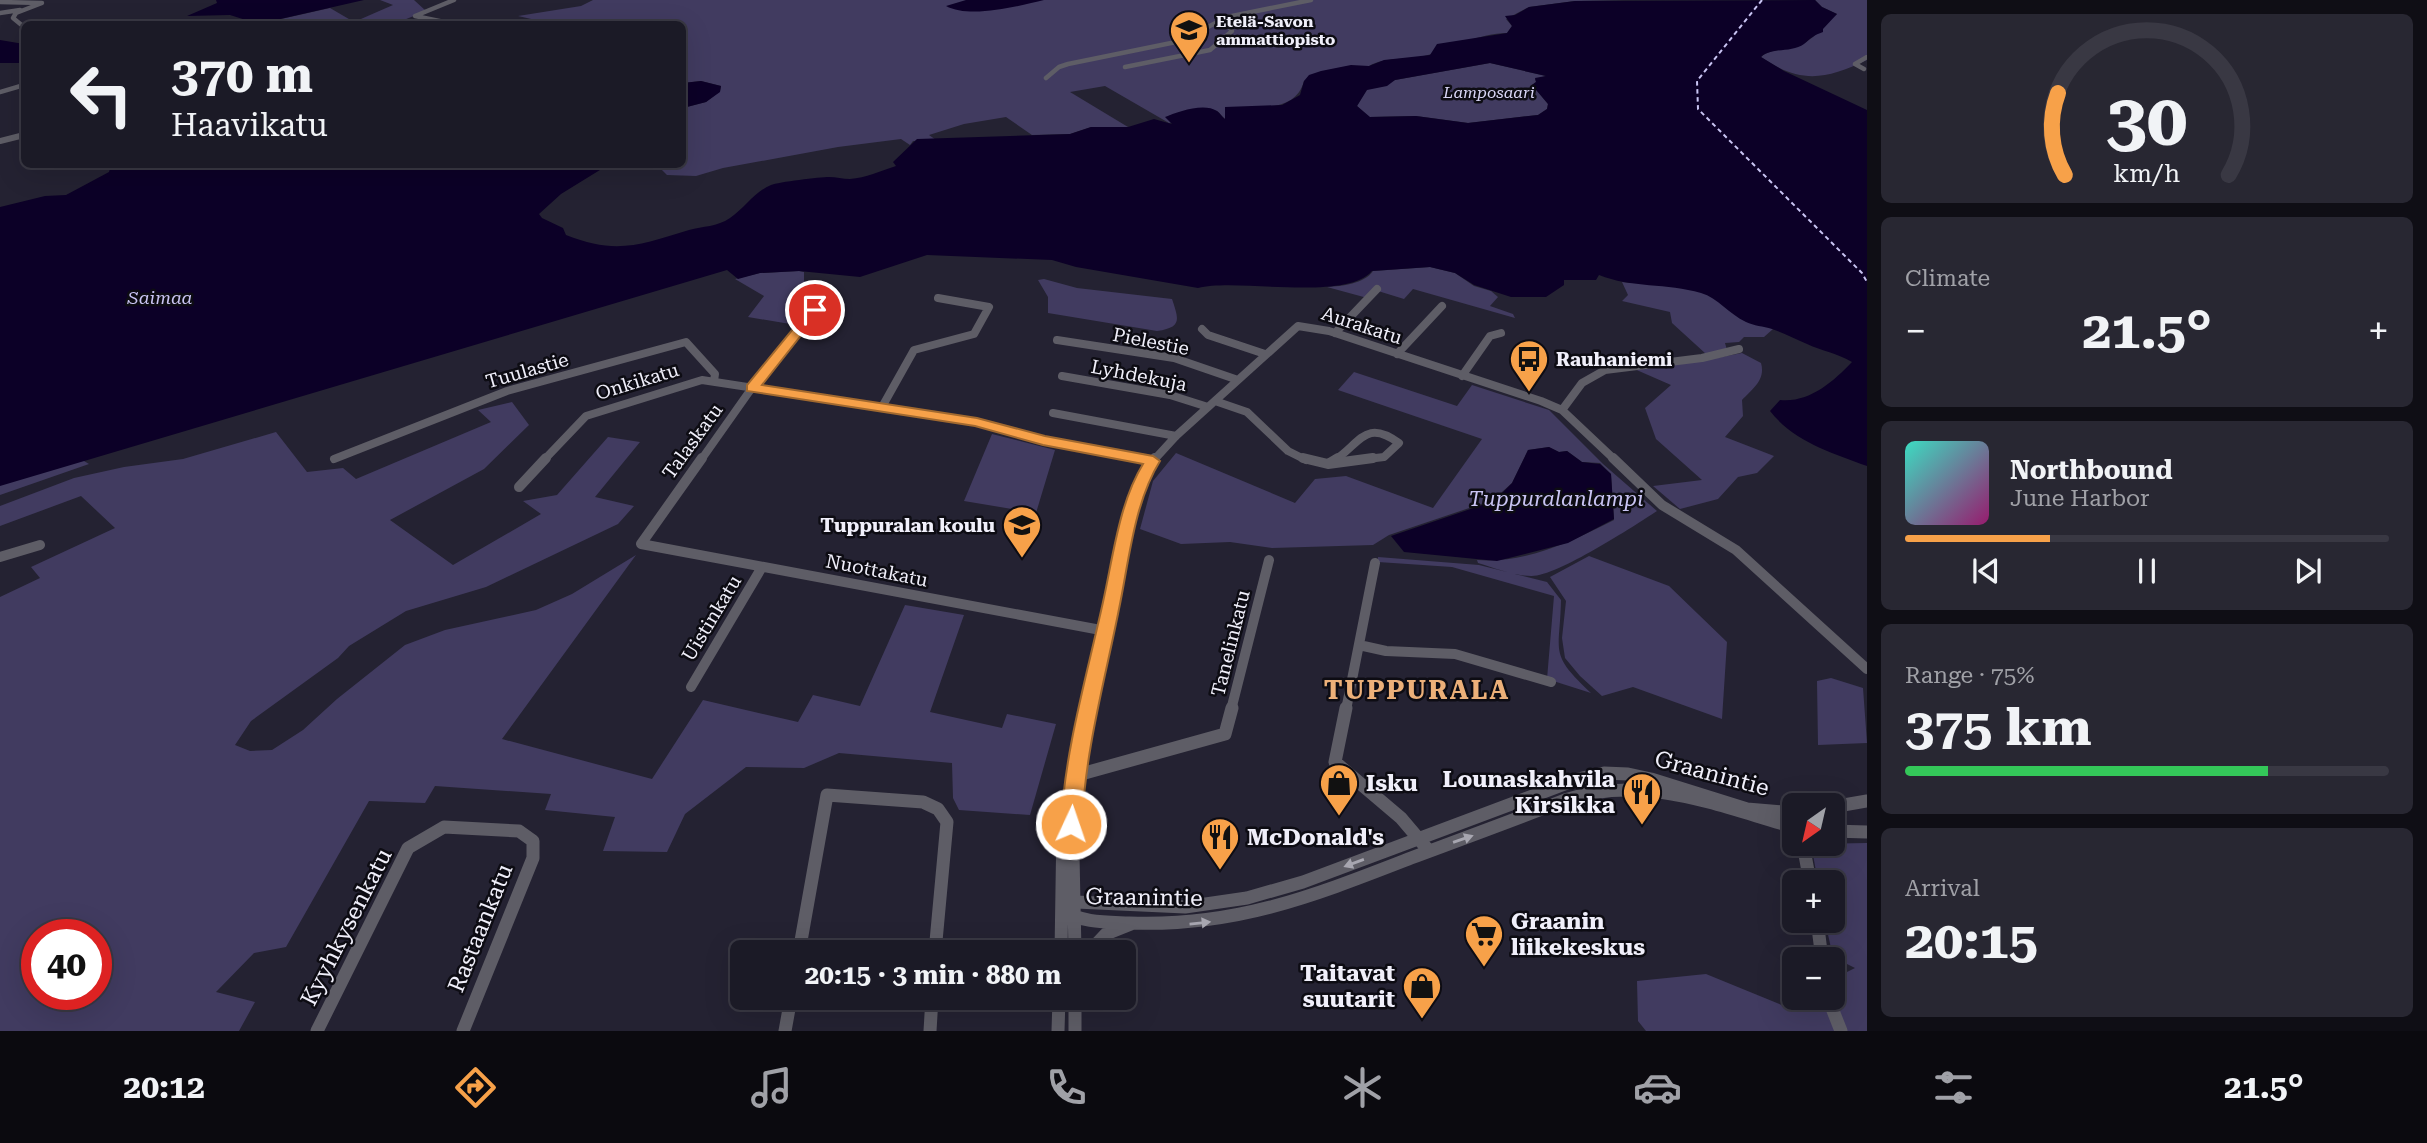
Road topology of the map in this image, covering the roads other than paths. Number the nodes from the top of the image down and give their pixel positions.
1 (454, 0) edge
2 (1311, 0) edge
3 (0, 2) edge
4 (21, 10) junction
5 (0, 13) edge
6 (1223, 18) junction
7 (439, 21) edge
8 (21, 25) edge
9 (1867, 57) edge
10 (1125, 66) dead end
11 (1864, 69) dead end
12 (1046, 78) dead end
13 (21, 86) edge
14 (0, 92) edge
15 (21, 136) edge
16 (0, 141) edge
17 (1377, 289) dead end
18 (827, 294) dead end
19 (938, 298) dead end
20 (1442, 306) dead end
21 (1202, 329) dead end
22 (1335, 333) junction
23 (1501, 333) dead end
24 (1057, 340) dead end
25 (1739, 349) dead end
26 (1265, 354) junction
27 (1397, 354) junction
28 (1062, 376) dead end
29 (1462, 376) junction
30 (1238, 380) junction
31 (714, 381) junction
32 (752, 388) junction
33 (1212, 404) junction
34 (882, 407) junction
35 (1562, 410) junction
36 (1053, 413) dead end
37 (1176, 436) junction
38 (334, 459) dead end
39 (1153, 461) junction
40 (1328, 464) junction
41 (519, 487) dead end
42 (641, 544) joint
43 (40, 545) dead end
44 (0, 557) edge
45 (1269, 560) dead end
46 (1375, 563) dead end
47 (762, 567) junction
48 (1107, 631) junction
49 (1359, 645) junction
50 (1867, 668) edge
51 (1551, 682) dead end
52 (691, 687) dead end
53 (1074, 778) junction
54 (1867, 801) edge
55 (1845, 805) edge
56 (1782, 816) edge
57 (1782, 816) edge
58 (1845, 831) edge
59 (1867, 832) edge
60 (1420, 839) junction
61 (533, 841) joint
62 (1430, 851) junction
63 (1076, 902) junction
64 (1062, 910) junction
65 (1076, 919) junction
66 (1132, 924) junction
67 (801, 940) edge
68 (936, 940) edge
69 (1061, 940) edge
70 (1075, 940) edge
71 (1100, 940) edge
72 (789, 1010) edge
73 (931, 1010) edge
74 (1059, 1010) edge
75 (1075, 1010) edge
76 (1833, 1010) edge
77 (317, 1031) edge
78 (463, 1031) edge
79 (785, 1031) edge
80 (930, 1031) edge
81 (1058, 1031) edge
82 (1074, 1031) edge
83 (1841, 1031) edge

1 - 7 street
2 - 6 street
3 - 4 street
4 - 5 street
4 - 8 street
6 - 10 street
6 - 12 street
9 - 11 street
13 - 14 street
15 - 16 street
17 - 22 street
18 - 32 street, Talaskatu
19 - 34 street
20 - 27 street
21 - 26 street
22 - 26 street, Aurakatu
22 - 27 street, Aurakatu
23 - 29 street
24 - 30 street, Pielestie
25 - 35 street
26 - 30 street, Aurakatu
27 - 29 street, Aurakatu
28 - 33 street, Lyhdekuja
29 - 35 street, Aurakatu
30 - 33 street, Aurakatu
31 - 32 street, Onkikatu
31 - 38 street, Tuulastie
31 - 41 street, Onkikatu
32 - 34 street, Onkikatu
32 - 42 street, Talaskatu
33 - 37 street, Aurakatu
33 - 40 street, Lyhdekuja
34 - 39 street, Onkikatu
35 - 50 street
36 - 37 street
37 - 39 street, Aurakatu
39 - 48 street, Aurakatu
40 - 40 street
42 - 47 street, Nuottakatu
43 - 44 street
45 - 53 street, Tanelinkatu
46 - 49 street
47 - 48 street, Nuottakatu
47 - 52 street, Uistinkatu
48 - 53 street, Aurakatu
49 - 51 street
49 - 60 street
53 - 63 street
53 - 64 street
54 - 55 street
56 - 60 street, Graanintie
62 -> 57 street, Graanintie
58 - 59 street
60 - 62 street
60 -> 63 street, Graanintie
61 - 77 street, Kyyhkysenkatu
61 - 78 street, Rastaankatu
66 -> 62 street, Graanintie
63 - 64 street, Graanintie
63 - 65 street
64 - 65 street, Graanintie
64 - 69 street
65 - 66 street, Graanintie
65 - 70 street
66 - 71 street
67 - 68 street
72 - 79 street
73 - 80 street
74 - 81 street
75 - 82 street
76 - 83 street

